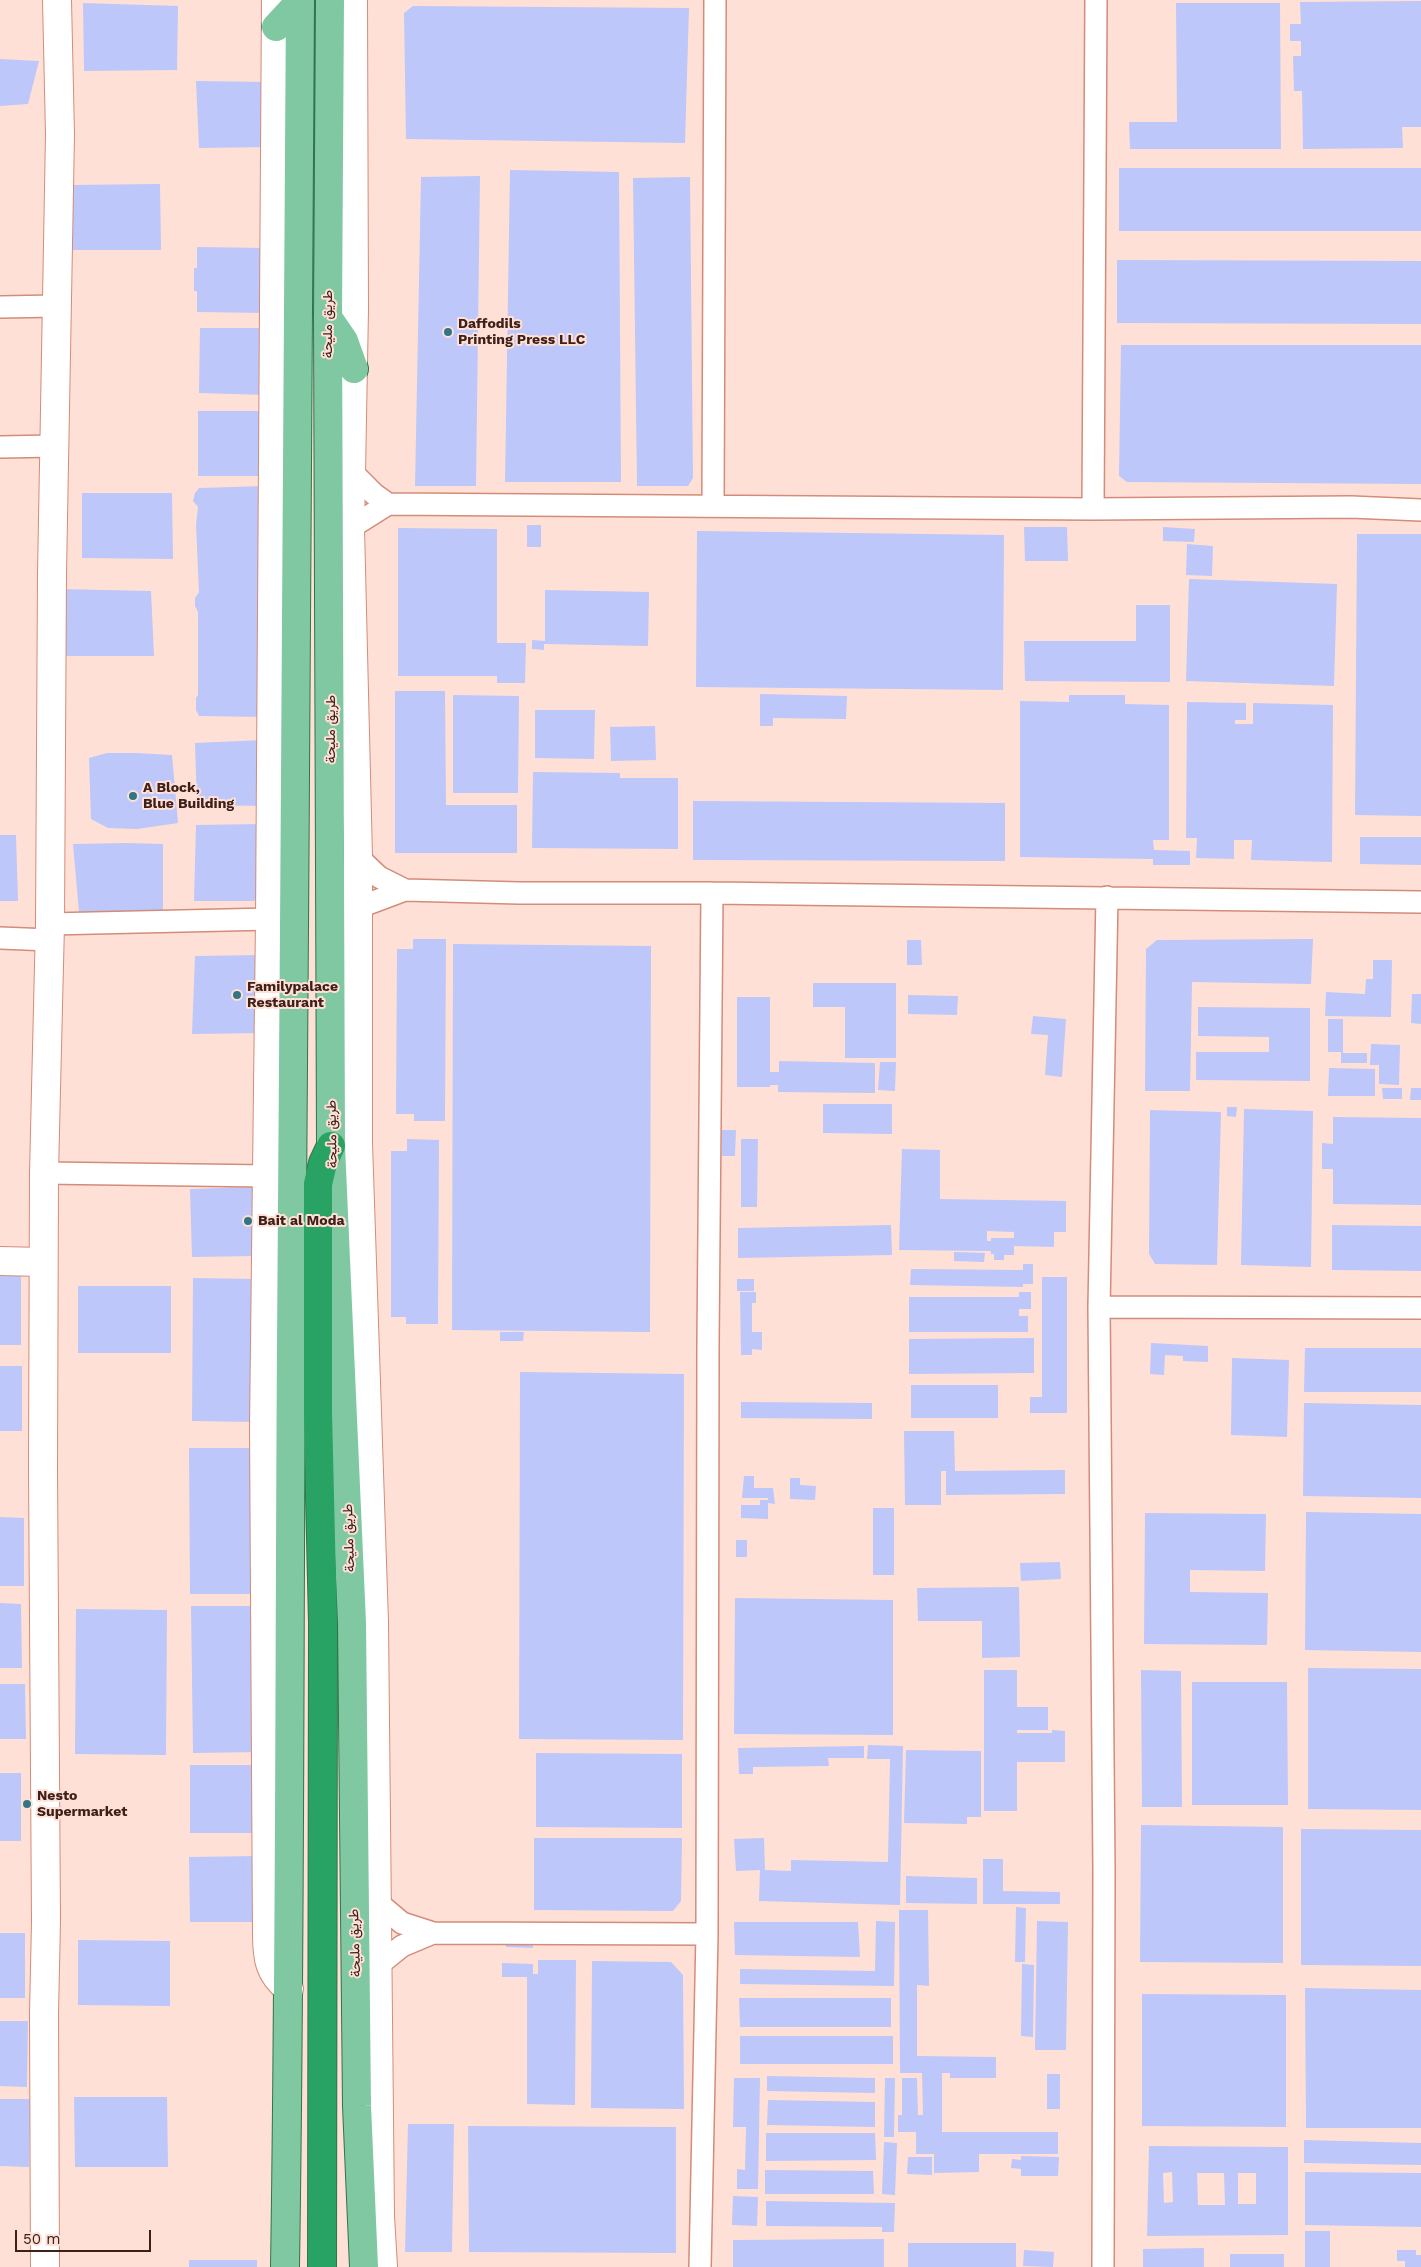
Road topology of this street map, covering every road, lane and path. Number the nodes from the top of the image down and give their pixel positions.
1 (57, 0) edge
2 (276, 0) edge
3 (300, 0) edge
4 (330, 0) edge
5 (353, 0) edge
6 (715, 0) edge
7 (1096, 0) edge
8 (276, 27) junction
9 (57, 306) junction
10 (0, 307) edge
11 (328, 317) junction
12 (354, 369) junction
13 (55, 446) junction
14 (0, 447) edge
15 (350, 470) junction
16 (388, 504) junction
17 (713, 506) junction
18 (1093, 509) junction
19 (1421, 510) edge
20 (350, 528) junction
21 (358, 857) junction
22 (405, 890) junction
23 (712, 893) junction
24 (1107, 897) junction
25 (1421, 902) edge
26 (357, 908) junction
27 (270, 919) junction
28 (50, 932) junction
29 (0, 938) edge
30 (332, 1146) junction
31 (44, 1173) junction
32 (267, 1176) junction
33 (0, 1261) edge
34 (43, 1262) junction
35 (1100, 1307) junction
36 (1421, 1308) edge
37 (377, 1902) junction
38 (432, 1933) junction
39 (707, 1934) junction
40 (376, 1967) junction
41 (289, 1989) junction
42 (45, 2267) edge
43 (285, 2267) edge
44 (322, 2267) edge
45 (364, 2267) edge
46 (383, 2267) edge
47 (700, 2267) edge
48 (1103, 2267) edge

1 - 9 street
2 - 8 street
3 - 8 main road
3 - 41 main road
4 - 11 main road, طريق مليحة
5 - 12 street
6 - 17 street
7 - 18 street
8 - 27 street
9 - 10 street
9 - 13 street
11 - 12 main road
11 - 30 main road, طريق مليحة
12 - 15 street
13 - 14 street
13 - 28 street
15 - 16 street
15 - 20 street
16 - 17 street
16 - 20 street
17 - 18 street
18 - 19 street
20 - 21 street
21 - 22 street
21 - 26 street
22 - 23 street
22 - 26 street
23 - 24 street
23 - 39 street
24 - 25 street
24 - 35 street
26 - 37 street
27 - 28 street
27 - 32 street
28 - 29 street
28 - 31 street
30 - 44 highway
30 - 45 main road, طريق مليحة
31 - 32 street
31 - 34 street
32 - 41 street
33 - 34 street
34 - 42 street
35 - 36 street
35 - 48 street
37 - 38 street
37 - 40 street
38 - 39 street
38 - 40 street
39 - 47 street
40 - 46 street
41 - 43 main road

